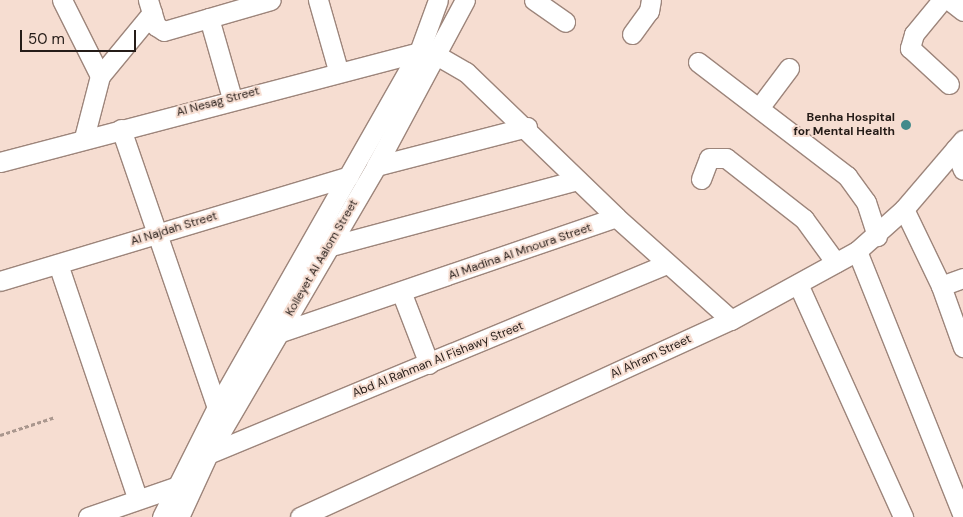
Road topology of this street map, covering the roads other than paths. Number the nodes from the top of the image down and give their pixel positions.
1 (62, 0) edge
2 (271, 0) edge
3 (318, 0) edge
4 (466, 0) edge
5 (534, 0) edge
6 (651, 0) edge
7 (942, 0) edge
8 (949, 0) edge
9 (431, 4) edge
10 (963, 11) edge
11 (152, 13) edge
12 (209, 18) junction
13 (565, 22) dead end
14 (448, 33) junction
15 (632, 34) dead end
16 (419, 52) junction
17 (438, 56) junction
18 (698, 62) dead end
19 (790, 68) dead end
20 (338, 70) junction
21 (100, 76) junction
22 (950, 84) dead end
23 (232, 98) junction
24 (759, 108) junction
25 (527, 127) junction
26 (120, 129) junction
27 (84, 138) junction
28 (959, 144) edge
29 (0, 162) edge
30 (376, 166) junction
31 (963, 170) edge
32 (349, 176) junction
33 (701, 179) dead end
34 (577, 180) junction
35 (904, 209) junction
36 (616, 217) junction
37 (155, 235) junction
38 (877, 236) junction
39 (327, 247) junction
40 (857, 251) junction
41 (836, 263) junction
42 (58, 264) junction
43 (667, 264) junction
44 (963, 278) edge
45 (0, 281) edge
46 (798, 284) junction
47 (941, 286) junction
48 (402, 294) junction
49 (731, 320) junction
50 (278, 333) junction
51 (963, 347) edge
52 (429, 364) junction
53 (220, 417) junction
54 (208, 454) junction
55 (195, 482) junction
56 (176, 485) junction
57 (137, 497) junction
58 (963, 516) edge
59 (88, 517) edge
60 (162, 517) edge
61 (179, 517) edge
62 (300, 517) edge
63 (903, 517) edge

1 - 21 street
2 - 12 street
3 - 20 street
4 - 14 street, Kolleyet Al Aalom Street
5 - 13 street
6 - 15 street
7 - 22 street
8 - 10 street
9 - 14 street
9 - 16 street, Kolleyet Al Aalom Street
11 - 12 street
11 - 21 street
12 - 23 street
14 - 17 street, Kolleyet Al Aalom Street
16 - 17 street, Al Nesag Street
16 - 20 street, Al Nesag Street
16 - 32 street, Kolleyet Al Aalom Street
17 - 25 street, Al Nesag Street
17 - 30 street, Kolleyet Al Aalom Street
18 - 24 street
19 - 24 street
20 - 23 street, Al Nesag Street
21 - 27 street
23 - 26 street, Al Nesag Street
24 - 38 street
25 - 30 street
25 - 34 street, Al Nesag Street
26 - 27 street, Al Nesag Street
26 - 37 street
27 - 29 street, Al Nesag Street
28 - 31 street
28 - 35 street, Al Ahram Street
30 - 39 street, Kolleyet Al Aalom Street
32 - 37 street, Al Najdah Street
32 - 53 street, Kolleyet Al Aalom Street
33 - 41 street
34 - 36 street, Al Nesag Street
34 - 39 street
35 - 38 street, Al Ahram Street
35 - 47 street
36 - 43 street
36 - 48 street, Al Madina Al Mnoura Street
37 - 42 street, Al Najdah Street
37 - 53 street
38 - 40 street, Al Ahram Street
39 - 50 street, Kolleyet Al Aalom Street
40 - 41 street, Al Ahram Street
40 - 58 street
41 - 46 street, Al Ahram Street
42 - 45 street, Al Najdah Street
42 - 57 street
43 - 49 street
43 - 52 street, Abd Al Rahman Al Fishawy Street
44 - 47 street
46 - 49 street, Al Ahram Street
46 - 63 street
47 - 51 street
48 - 50 street, Al Madina Al Mnoura Street
48 - 52 street
49 - 62 street, Al Ahram Street
50 - 53 street, Kolleyet Al Aalom Street
52 - 54 street, Abd Al Rahman Al Fishawy Street
53 - 54 street, Kolleyet Al Aalom Street
53 - 56 street, Kolleyet Al Aalom Street
54 - 55 street, Kolleyet Al Aalom Street
55 - 56 street
55 - 61 street, Kolleyet Al Aalom Street
56 - 57 street
56 - 60 street, Kolleyet Al Aalom Street
57 - 59 street

